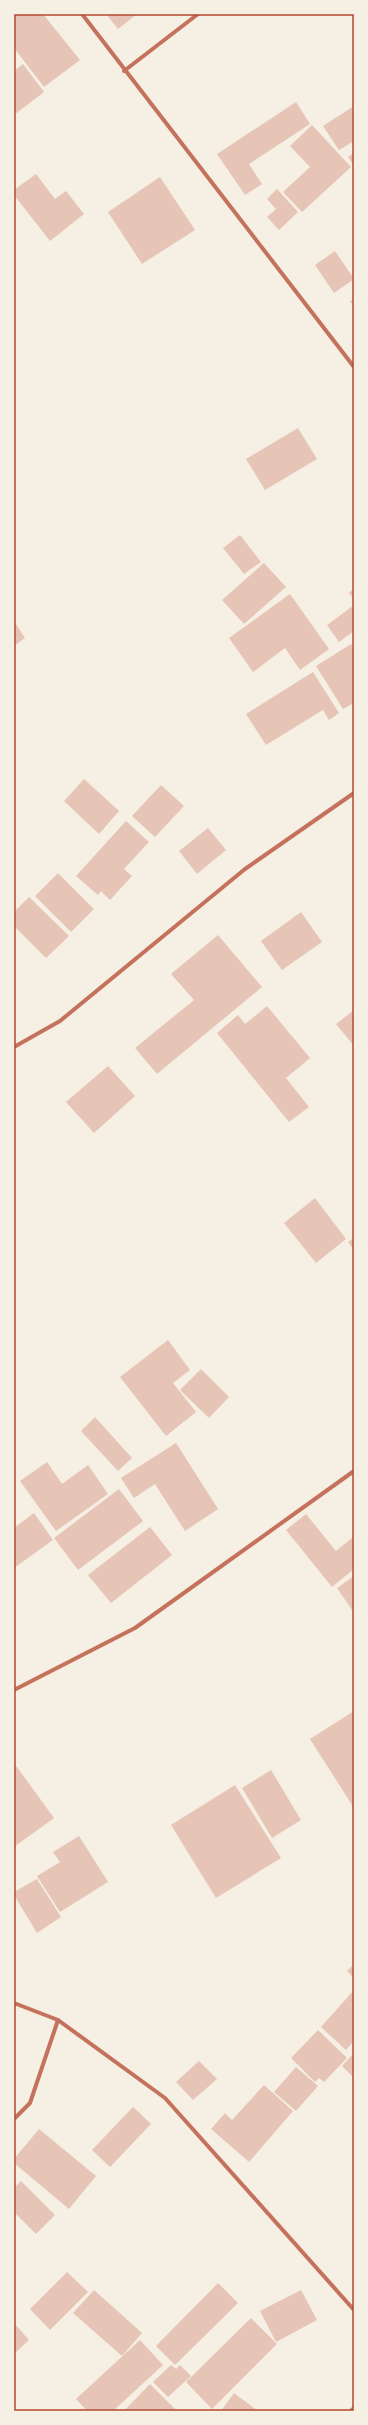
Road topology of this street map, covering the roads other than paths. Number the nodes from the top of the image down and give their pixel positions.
1 (82, 14) edge
2 (198, 14) edge
3 (124, 71) junction
4 (354, 367) edge
5 (354, 794) edge
6 (14, 1047) edge
7 (354, 1471) edge
8 (14, 1690) edge
9 (14, 2002) edge
10 (58, 2020) junction
11 (14, 2119) edge
12 (354, 2310) edge
13 (354, 2408) edge
14 (351, 2411) edge

1 - 3 street
2 - 3 street
3 - 4 street
5 - 6 street
7 - 8 street
9 - 10 street
10 - 11 street
10 - 12 street
13 - 14 street

